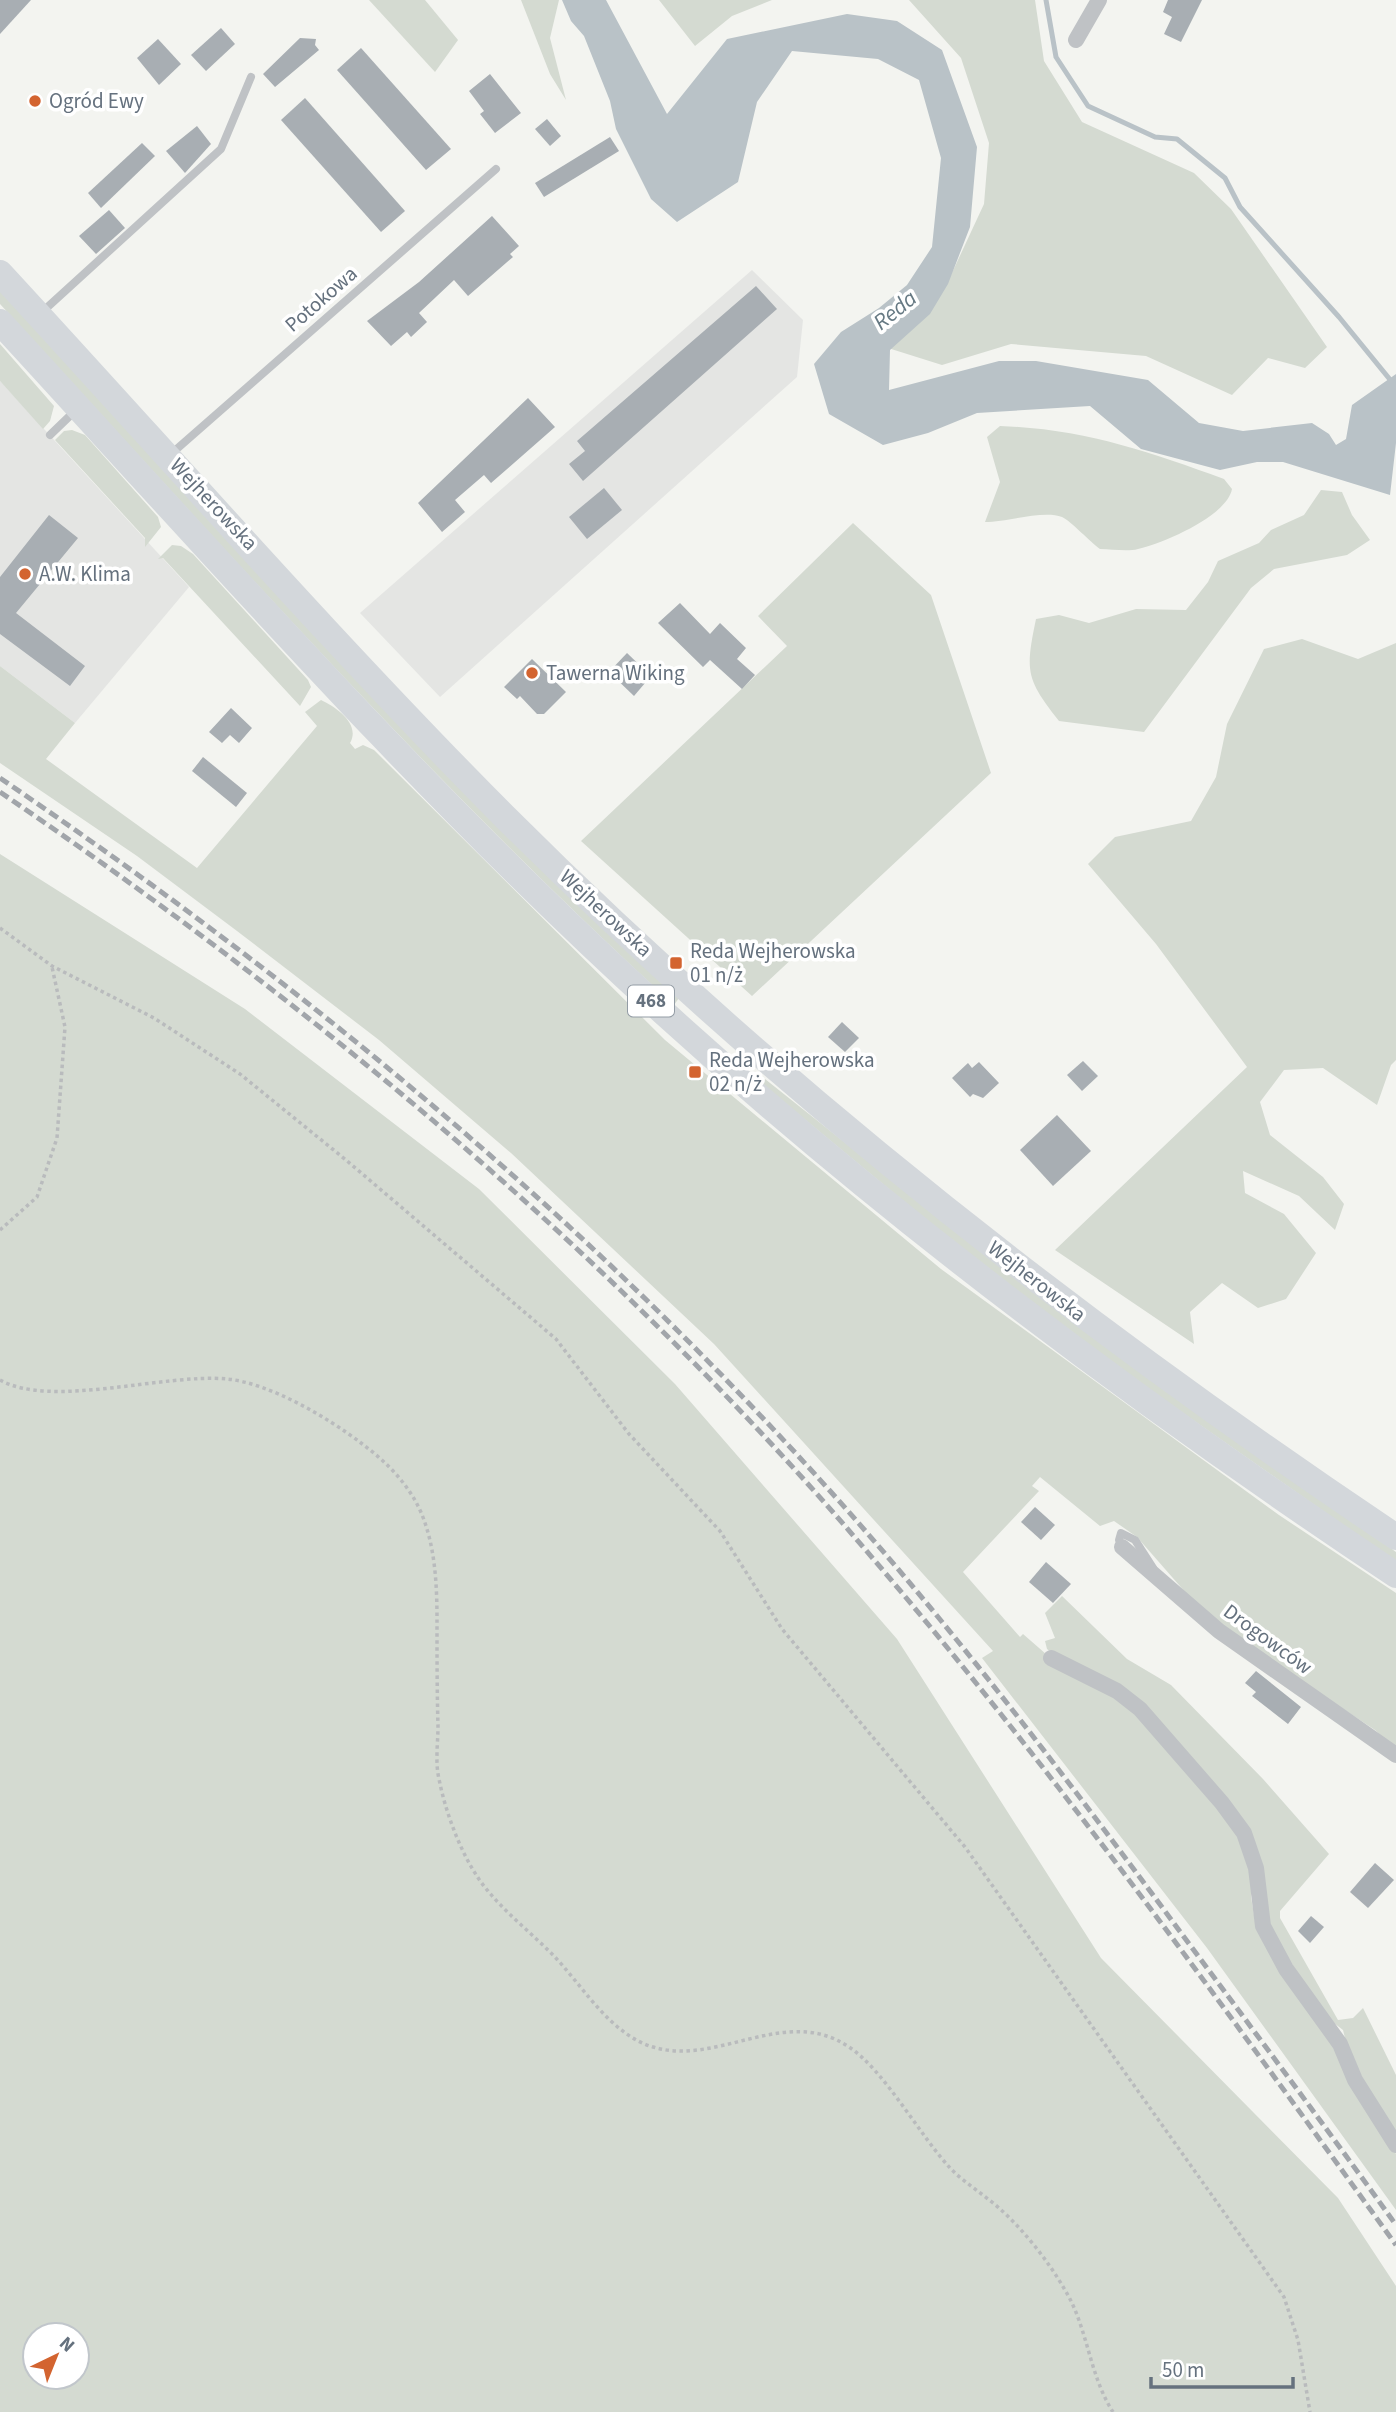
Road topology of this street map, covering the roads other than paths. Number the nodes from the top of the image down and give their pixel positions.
1 (1099, 0) edge
2 (1076, 40) dead end
3 (251, 77) dead end
4 (495, 169) dead end
5 (0, 273) edge
6 (39, 316) junction
7 (0, 321) edge
8 (79, 407) junction
9 (50, 435) dead end
10 (169, 456) junction
11 (743, 1041) junction
12 (722, 1065) junction
13 (1396, 1537) edge
14 (1122, 1547) dead end
15 (1396, 1576) edge
16 (1051, 1658) dead end
17 (1396, 1755) edge
18 (1396, 2145) edge

1 - 2 street
3 - 6 lane
4 - 10 lane, Potokowa
5 - 6 main road, Wejherowska / 468
6 - 10 main road, Wejherowska / 468
7 - 8 main road, Wejherowska / 468
8 - 9 lane
8 - 12 main road, Wejherowska / 468
10 - 11 main road, Wejherowska / 468
11 - 12 main road
11 - 13 main road, Wejherowska / 468
12 - 15 main road, Wejherowska / 468
14 - 17 street, Drogowców
16 - 18 street

